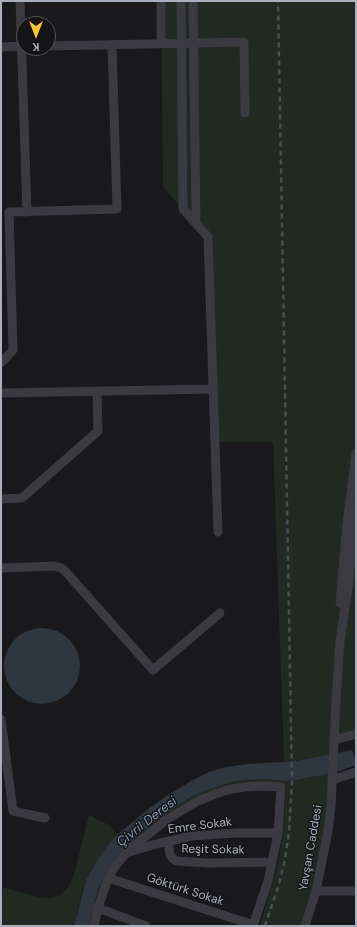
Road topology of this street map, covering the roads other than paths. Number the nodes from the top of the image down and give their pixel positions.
1 (20, 1) edge
2 (161, 1) edge
3 (181, 1) edge
4 (193, 1) edge
5 (21, 16) edge
6 (161, 43) junction
7 (181, 43) junction
8 (194, 43) junction
9 (112, 44) junction
10 (16, 46) edge
11 (56, 46) edge
12 (1, 47) edge
13 (23, 56) edge
14 (245, 113) dead end
15 (5, 212) edge
16 (26, 212) junction
17 (196, 223) junction
18 (1, 246) edge
19 (10, 249) junction
20 (1, 363) edge
21 (213, 389) junction
22 (97, 392) junction
23 (1, 393) edge
24 (356, 453) edge
25 (1, 499) edge
26 (356, 506) edge
27 (218, 532) dead end
28 (1, 568) edge
29 (220, 613) dead end
30 (340, 641) junction
31 (1, 719) edge
32 (356, 734) edge
33 (333, 744) junction
34 (356, 772) edge
35 (332, 776) junction
36 (45, 818) dead end
37 (278, 833) junction
38 (168, 841) junction
39 (126, 853) junction
40 (272, 862) junction
41 (108, 878) junction
42 (316, 891) junction
43 (356, 891) edge
44 (98, 908) junction
45 (254, 925) edge
46 (94, 926) edge
47 (146, 926) edge
48 (305, 926) edge

1 - 5 street
2 - 6 street
3 - 7 street
4 - 8 street
6 - 7 street
6 - 9 street
7 - 8 street
7 - 17 street
8 - 14 street
8 - 17 street
9 - 11 street
9 - 16 street
10 - 12 street
13 - 16 street
15 - 16 street
15 - 19 street
17 - 21 street
18 - 19 street
19 - 20 street
21 - 22 street
21 - 27 street
22 - 23 street
22 - 25 street
24 - 30 street
26 - 30 street
28 - 29 street
30 - 33 street, Yavşan Caddesi
31 - 36 street
32 - 33 street
33 - 35 street, Yavşan Caddesi
34 - 35 street
35 - 42 street, Yavşan Caddesi
37 - 38 street, Emre Sokak
37 - 39 street
37 - 40 street
38 - 39 street, Emre Sokak
38 - 40 street, Reşit Sokak
39 - 41 street
40 - 45 street
41 - 44 street
41 - 45 street, Göktürk Sokak
42 - 43 street
42 - 48 street, Yavşan Caddesi
44 - 46 street
44 - 47 street

